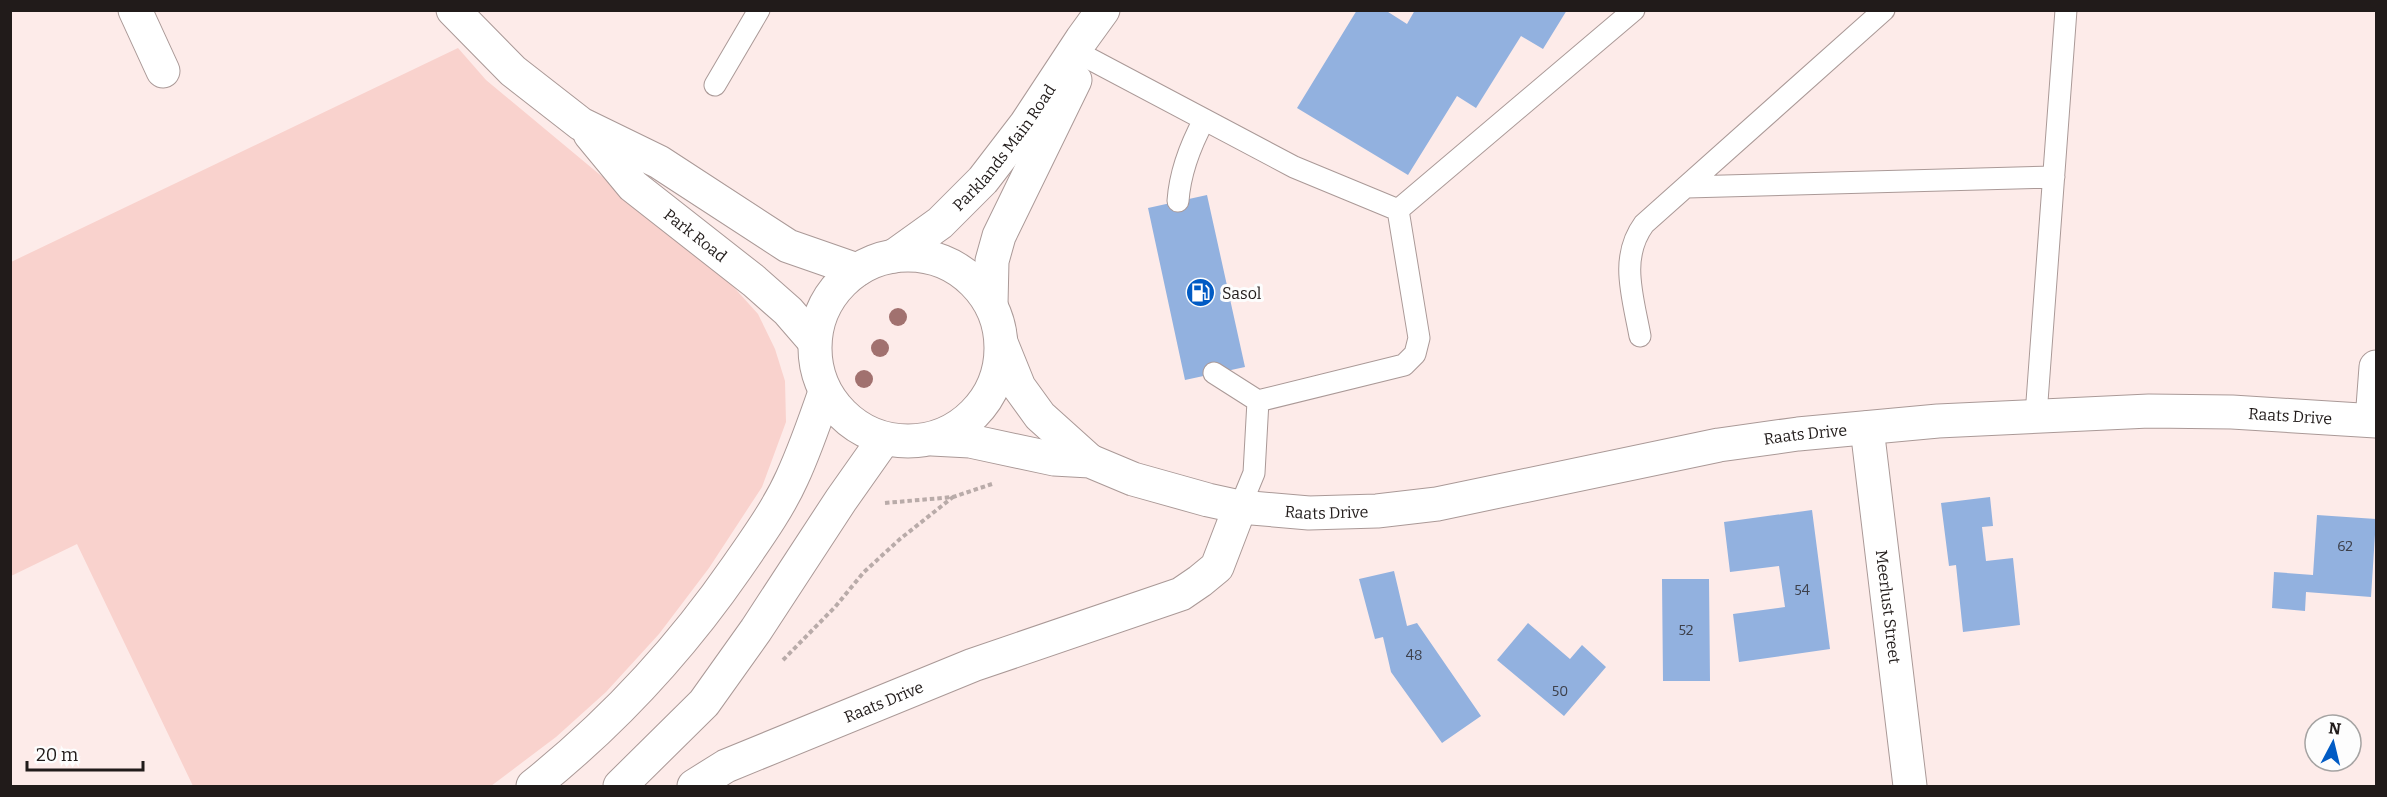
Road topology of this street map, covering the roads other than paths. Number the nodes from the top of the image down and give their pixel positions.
1 (135, 10) edge
2 (453, 10) edge
3 (759, 10) edge
4 (1634, 10) edge
5 (1884, 10) edge
6 (2066, 10) edge
7 (1100, 16) edge
8 (1080, 53) junction
9 (163, 71) dead end
10 (715, 85) dead end
11 (1204, 120) junction
12 (581, 124) junction
13 (2054, 177) junction
14 (1688, 187) junction
15 (1178, 201) dead end
16 (1398, 210) junction
17 (894, 256) junction
18 (857, 270) junction
19 (991, 304) junction
20 (1640, 336) dead end
21 (814, 341) junction
22 (1002, 345) junction
23 (2376, 367) edge
24 (1214, 373) dead end
25 (825, 393) junction
26 (1258, 401) junction
27 (2036, 415) junction
28 (2374, 421) edge
29 (1867, 428) junction
30 (884, 439) junction
31 (932, 439) junction
32 (1090, 461) junction
33 (1240, 507) junction
34 (533, 786) edge
35 (620, 786) edge
36 (694, 786) edge
37 (1910, 786) edge

1 - 9 street
2 - 12 street, Park Road
3 - 10 lane
4 - 16 lane
5 - 14 lane
6 - 13 lane
7 - 8 street, Parklands Main Road
8 - 11 lane
8 - 17 street, Parklands Main Road
8 - 19 street, Parklands Main Road
11 - 15 lane
11 - 16 lane
12 - 18 street, Park Road
12 - 21 street, Park Road
13 - 14 lane
13 - 27 lane
14 - 20 lane
16 - 26 lane
17 - 18 street
17 - 19 street
18 - 21 street
19 - 22 street
21 - 25 street
22 - 31 street
22 - 32 street, Raats Drive
23 - 28 street
24 - 26 lane
25 - 30 street
25 - 34 street
26 - 33 lane
27 - 28 street, Raats Drive
27 - 29 street, Raats Drive
29 - 33 street, Raats Drive
29 - 37 street, Meerlust Street
30 - 31 street
30 - 35 street
31 - 32 street, Raats Drive
32 - 33 street, Raats Drive
33 - 36 street, Raats Drive

